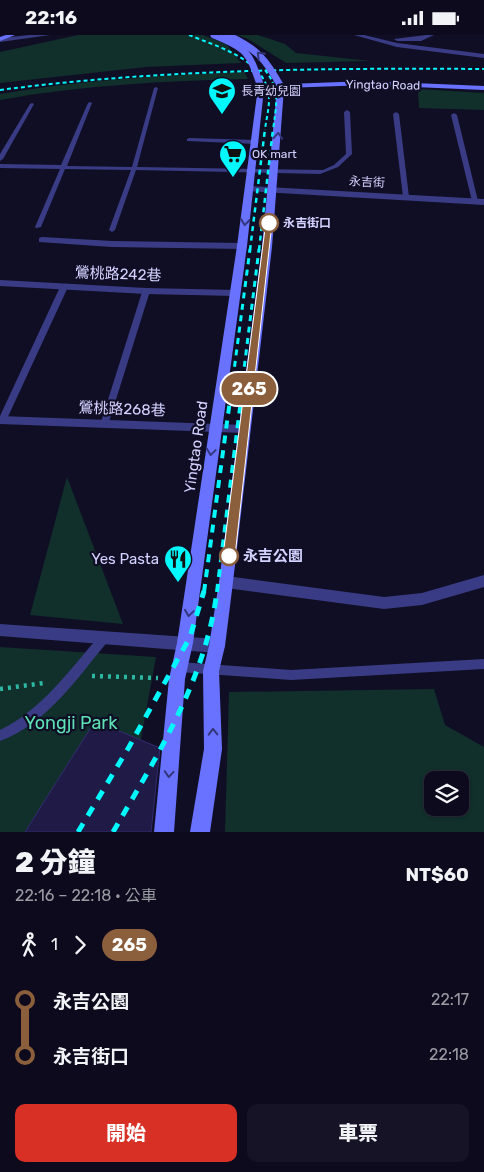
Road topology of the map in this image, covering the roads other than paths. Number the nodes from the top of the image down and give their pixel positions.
1 (47, 35) edge
2 (214, 35) edge
3 (227, 35) edge
4 (357, 35) edge
5 (375, 35) edge
6 (431, 35) edge
7 (10, 36) edge
8 (0, 40) edge
9 (484, 56) edge
10 (260, 87) junction
11 (281, 87) junction
12 (156, 88) dead end
13 (484, 88) edge
14 (90, 103) dead end
15 (32, 104) dead end
16 (347, 112) dead end
17 (396, 114) dead end
18 (454, 115) dead end
19 (188, 140) dead end
20 (256, 143) junction
21 (0, 159) edge
22 (0, 166) edge
23 (64, 168) junction
24 (134, 169) junction
25 (251, 171) junction
26 (276, 171) junction
27 (249, 189) junction
28 (272, 190) junction
29 (406, 197) junction
30 (479, 202) edge
31 (38, 227) dead end
32 (112, 230) dead end
33 (42, 240) dead end
34 (242, 247) junction
35 (0, 283) edge
36 (64, 287) junction
37 (146, 291) junction
38 (236, 293) junction
39 (1, 421) edge
40 (104, 425) junction
41 (214, 428) junction
42 (244, 429) junction
43 (484, 581) edge
44 (226, 582) junction
45 (0, 630) edge
46 (106, 637) junction
47 (185, 643) junction
48 (217, 646) junction
49 (484, 664) edge
50 (179, 667) junction
51 (211, 671) junction
52 (0, 736) edge
53 (164, 832) edge
54 (200, 832) edge

1 - 8 street
2 - 10 main road, bridge
11 -> 3 main road, bridge
4 - 9 street
5 - 6 street
7 - 8 main road
10 - 11 main road, Yingtao Road
10 - 20 main road, Yingtao Road
11 - 13 main road, Yingtao Road
26 -> 11 main road
12 - 24 lane
14 - 23 lane
15 - 21 lane
16 - 26 lane
17 - 29 lane
18 - 30 lane
19 - 20 lane
20 - 25 main road, Yingtao Road
22 - 23 lane
23 - 24 lane
23 - 31 lane
24 - 25 lane
24 - 32 lane
25 - 26 lane
25 - 27 main road, Yingtao Road
26 - 28 main road
27 - 28 street, 永吉街
27 -> 34 main road, Yingtao Road
28 - 29 street, 永吉街
28 - 42 main road
29 - 30 street, 永吉街
33 - 34 street
34 - 38 main road, Yingtao Road
35 - 36 street, 鶯桃路242巷
36 - 37 street, 鶯桃路242巷
36 - 39 lane
37 - 38 street, 鶯桃路242巷
37 - 40 lane
38 - 41 main road, Yingtao Road
39 - 40 street, 鶯桃路268巷
40 - 41 street, 鶯桃路268巷
41 - 42 street, 鶯桃路268巷
41 -> 47 main road, Yingtao Road
42 - 44 main road
43 - 44 street
44 - 48 main road
45 - 46 street
46 - 47 street
46 - 52 lane
47 - 48 street
47 - 50 main road, Yingtao Road
48 - 51 main road
49 - 51 lane
50 - 51 lane
50 -> 53 main road, Yingtao Road
54 -> 51 main road

